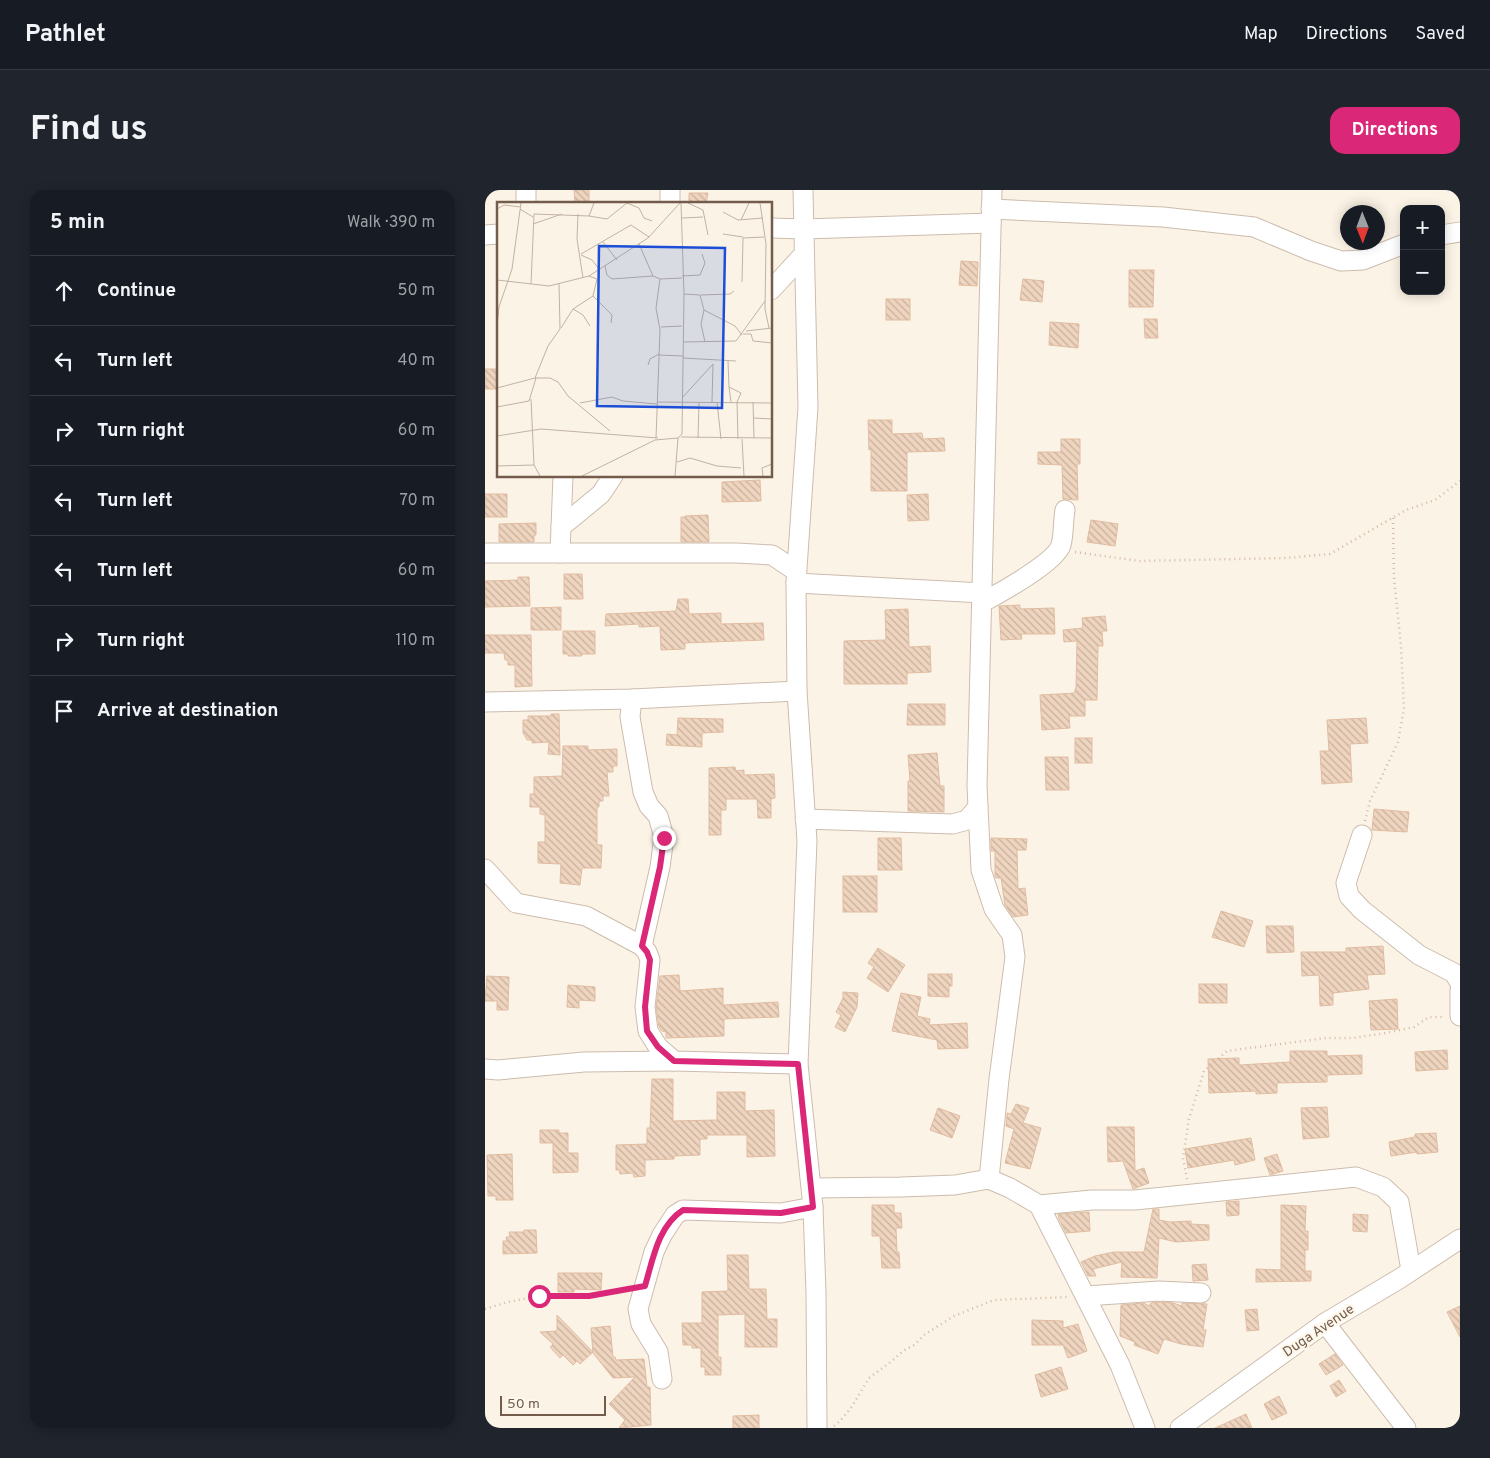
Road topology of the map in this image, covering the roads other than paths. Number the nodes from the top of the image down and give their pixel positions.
1 (803, 190) edge
2 (992, 190) edge
3 (991, 216) junction
4 (773, 228) edge
5 (804, 228) junction
6 (1460, 232) edge
7 (1445, 234) edge
8 (1400, 246) edge
9 (805, 254) junction
10 (773, 288) edge
11 (563, 478) edge
12 (612, 478) edge
13 (1065, 510) dead end
14 (561, 527) junction
15 (485, 553) edge
16 (561, 553) junction
17 (796, 577) junction
18 (983, 598) junction
19 (797, 691) junction
20 (632, 699) junction
21 (485, 702) edge
22 (979, 807) junction
23 (805, 819) junction
24 (1362, 835) road end
25 (485, 869) edge
26 (642, 946) junction
27 (1460, 983) edge
28 (1460, 990) edge
29 (1460, 1016) edge
30 (674, 1061) junction
31 (798, 1064) junction
32 (485, 1068) edge
33 (989, 1179) junction
34 (812, 1188) junction
35 (1039, 1205) junction
36 (813, 1207) junction
37 (1457, 1246) edge
38 (1411, 1270) junction
39 (1201, 1293) dead end
40 (1086, 1296) junction
41 (1325, 1323) junction
42 (662, 1379) dead end
43 (817, 1428) edge
44 (1145, 1428) edge
45 (1180, 1428) edge
46 (1407, 1428) edge

1 - 5 street
2 - 3 street
3 - 5 street
3 - 8 street
3 - 18 street
4 - 5 street
5 - 9 street
6 - 7 street
9 - 10 street
9 - 17 street
11 - 14 street
12 - 14 street
13 - 18 street
14 - 16 street
15 - 16 street
16 - 17 street
17 - 18 street
17 - 19 street
18 - 22 street
19 - 20 street
19 - 23 street
20 - 21 street
20 - 26 street
22 - 23 street
22 - 33 street
23 - 31 street
24 - 27 street
25 - 26 street
26 - 30 street
28 - 29 street
30 - 31 street
30 - 32 street
31 - 34 street
33 - 34 street
33 - 35 street
34 - 36 street
35 - 38 street
35 - 40 street
36 - 42 street
36 - 43 street
37 - 38 street, Duga Avenue
38 - 41 street, Duga Avenue
39 - 40 street
40 - 44 street
41 - 45 street, Duga Avenue
41 - 46 street

